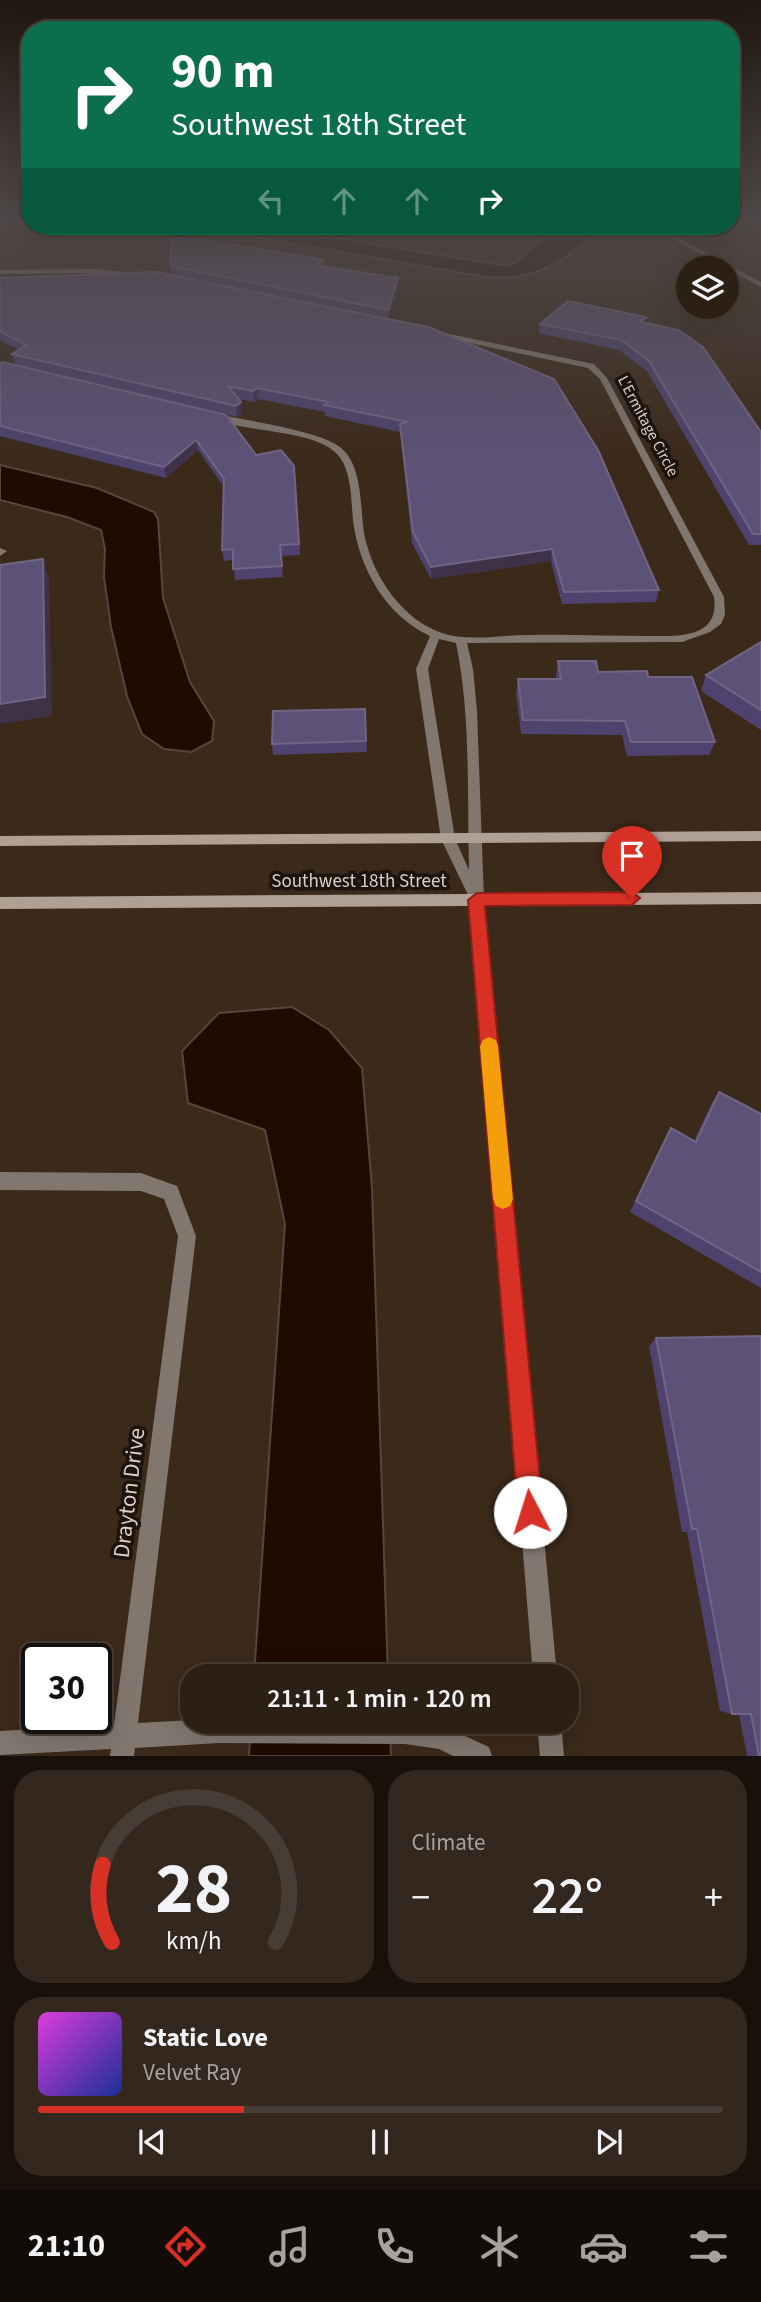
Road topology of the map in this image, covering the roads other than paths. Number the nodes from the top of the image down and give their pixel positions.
1 (424, 330) edge
2 (202, 414) edge
3 (436, 634) junction
4 (461, 641) junction
5 (761, 836) edge
6 (447, 839) junction
7 (476, 839) junction
8 (0, 841) edge
9 (761, 898) edge
10 (477, 900) junction
11 (0, 903) edge
12 (0, 1181) edge
13 (544, 1664) edge
14 (550, 1734) edge
15 (0, 1743) edge
16 (123, 1746) edge
17 (480, 1756) edge
18 (552, 1756) edge

1 - 4 street, L'Ermitage Circle
2 - 3 street, L'Ermitage Circle
3 - 4 street, L'Ermitage Circle
3 - 6 street
4 - 7 street
5 - 7 main road
6 - 7 main road
6 - 8 main road
6 - 10 street
7 - 10 street
9 - 10 main road, Southwest 18th Street
10 - 11 main road, Southwest 18th Street
10 - 13 street
12 - 16 street, Drayton Drive
14 - 18 street
15 - 16 street
16 - 17 street

